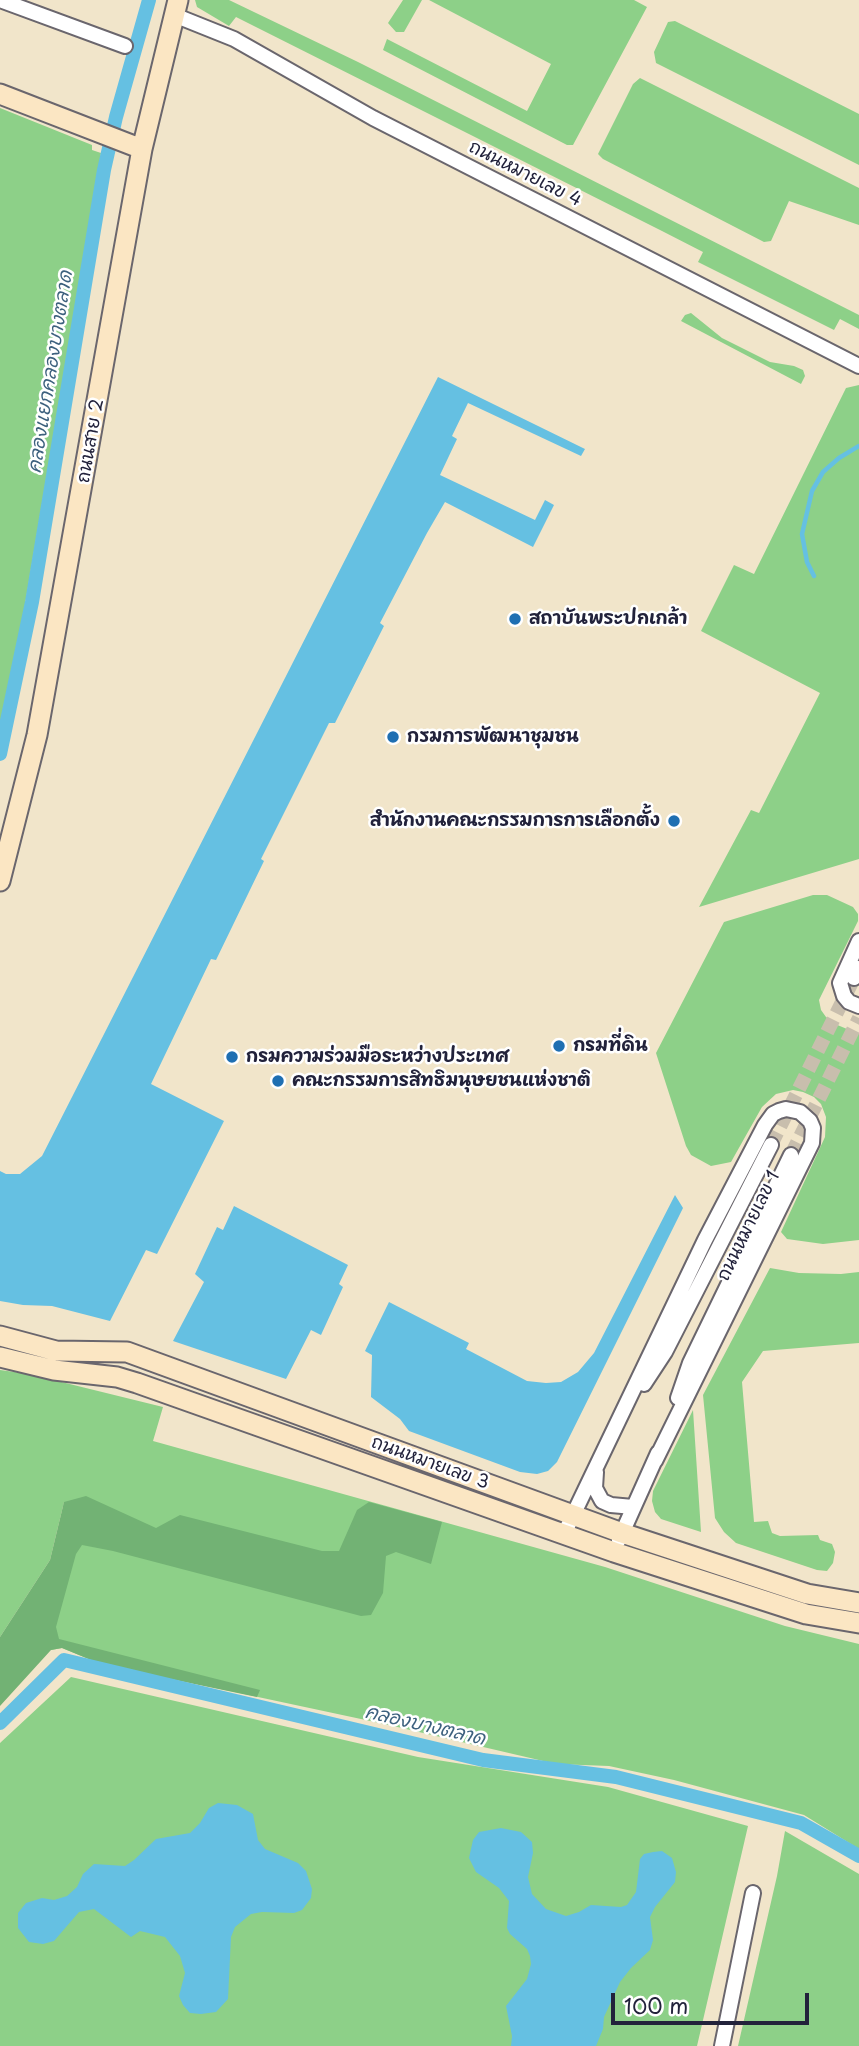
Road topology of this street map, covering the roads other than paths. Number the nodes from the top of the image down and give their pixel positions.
1 (0, 0) edge
2 (176, 8) edge
3 (125, 46) dead end
4 (0, 94) edge
5 (142, 149) junction
6 (859, 366) edge
7 (0, 881) edge
8 (859, 941) edge
9 (859, 1006) edge
10 (771, 1144) tunnel mouth
11 (791, 1155) tunnel mouth
12 (0, 1336) edge
13 (0, 1357) edge
14 (609, 1439) junction
15 (655, 1461) junction
16 (597, 1464) junction
17 (632, 1507) junction
18 (572, 1515) junction
19 (622, 1533) junction
20 (564, 1534) junction
21 (614, 1552) junction
22 (859, 1603) edge
23 (859, 1623) edge
24 (752, 1894) dead end
25 (722, 2046) edge

1 - 3 street
2 - 5 street, ถนนสาย 2
2 - 6 street, ถนนหมายเลข 4
4 - 5 street
5 - 7 street, ถนนสาย 2
8 - 9 street
10 - 14 street, ถนนหมายเลข 1
11 - 15 street, ถนนหมายเลข 1
12 - 18 street, ถนนหมายเลข 3
13 - 20 street, ถนนหมายเลข 3
14 - 15 street, ถนนหมายเลข 1
14 - 16 street, ถนนหมายเลข 1
15 - 17 street, ถนนหมายเลข 1
16 - 17 street
16 - 18 street, ถนนหมายเลข 1
17 - 19 street, ถนนหมายเลข 1
18 - 19 street, ถนนหมายเลข 3
18 - 20 street, ถนนหมายเลข 1
19 - 21 street, ถนนหมายเลข 1
19 - 22 street, ถนนหมายเลข 3
20 - 21 street, ถนนหมายเลข 3
21 - 23 street, ถนนหมายเลข 3
24 - 25 street

